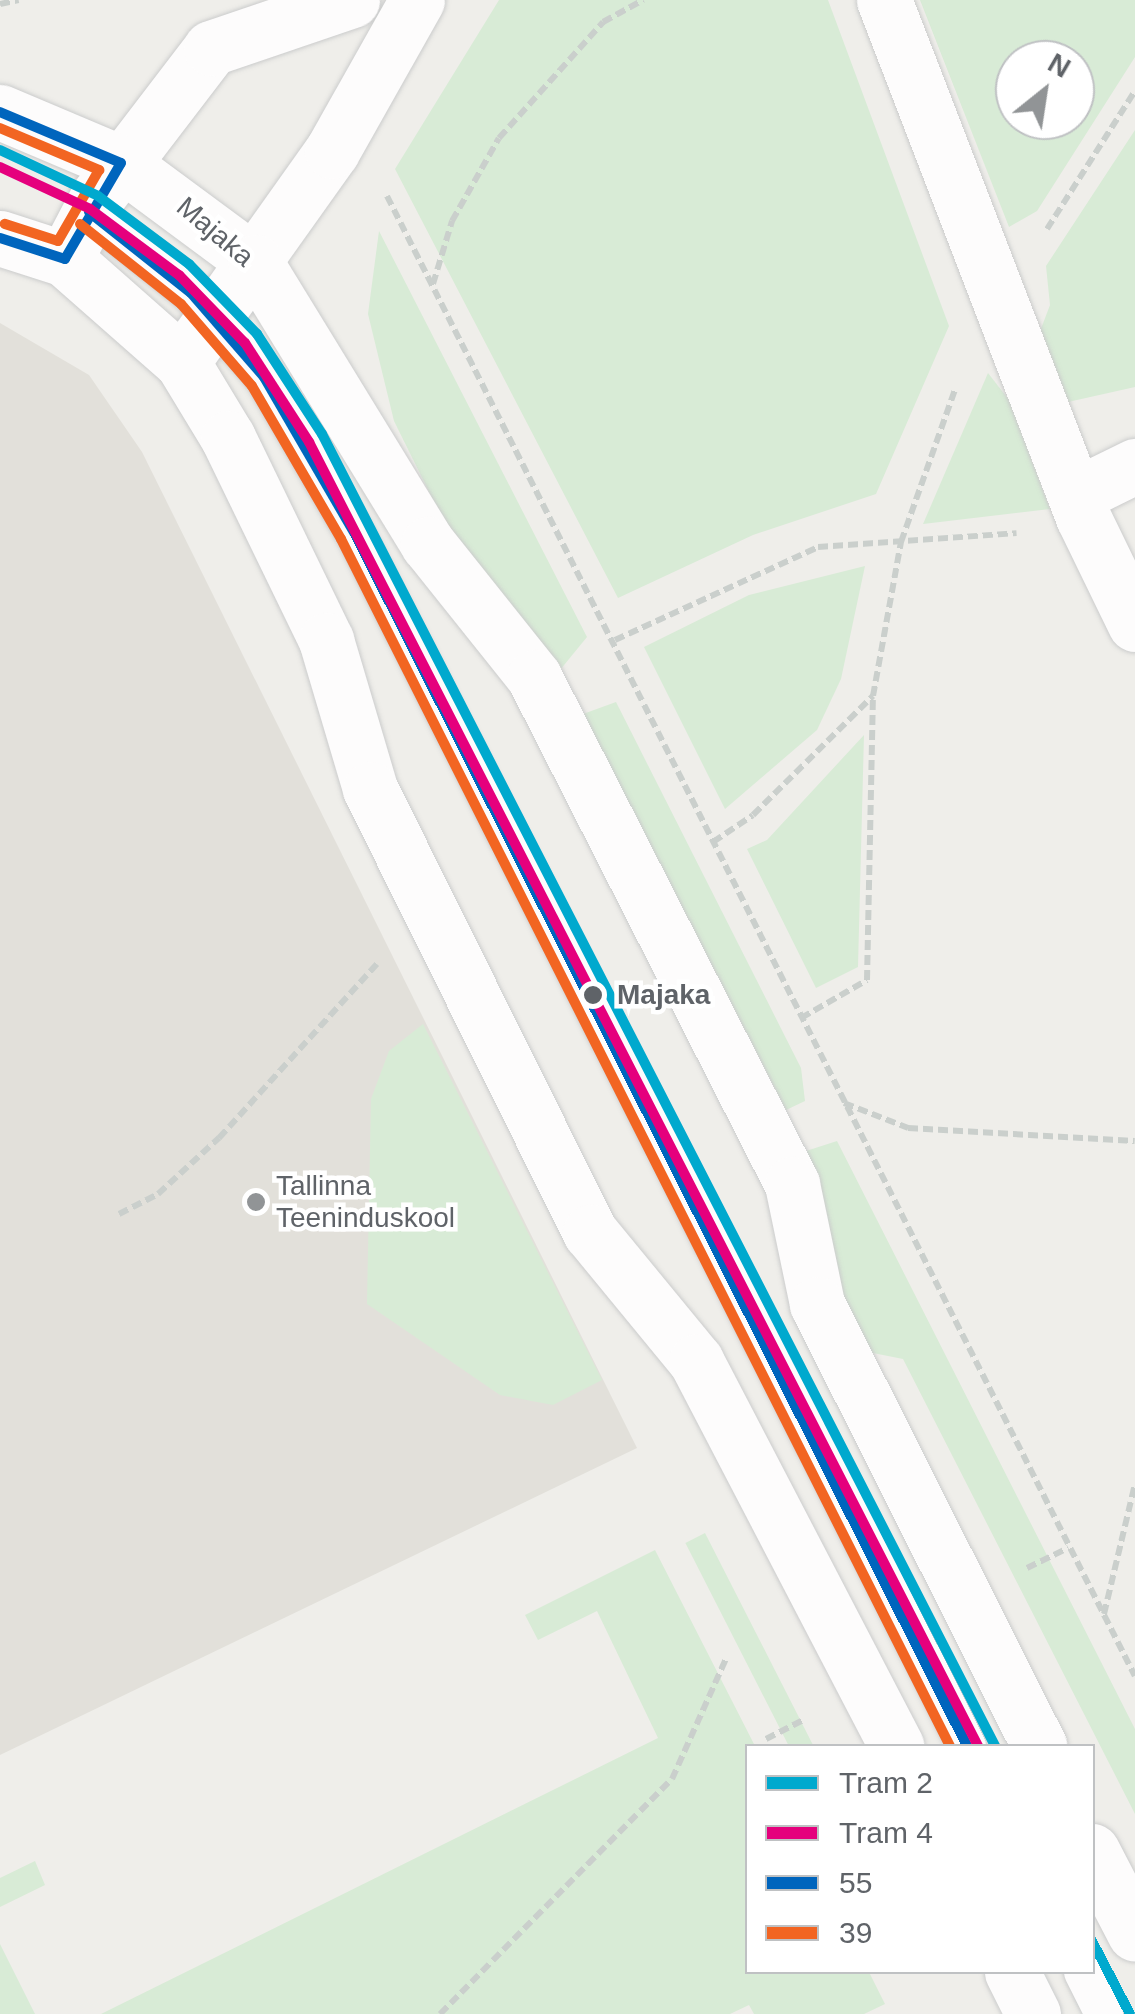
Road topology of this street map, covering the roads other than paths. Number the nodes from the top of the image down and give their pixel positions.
1 (352, 0) edge
2 (417, 0) edge
3 (884, 0) edge
4 (0, 112) edge
5 (122, 163) junction
6 (77, 236) junction
7 (0, 238) edge
8 (254, 262) junction
9 (217, 320) junction
10 (182, 362) junction
11 (1135, 466) edge
12 (1080, 506) junction
13 (1135, 624) edge
14 (895, 1744) edge
15 (967, 1744) edge
16 (1037, 1744) edge
17 (1095, 1857) edge
18 (1135, 1934) edge
19 (1013, 1974) edge
20 (1083, 1974) edge
21 (1034, 2014) edge
22 (1104, 2014) edge

1 - 5 street
2 - 8 street
3 - 12 street
4 - 5 street, Majaka
5 - 6 street
5 - 8 street, Majaka
6 - 7 street
6 - 9 lane
6 - 10 street
8 - 9 street
8 - 16 street, Majaka
9 - 10 street
9 - 15 lane
10 - 14 street
11 - 12 street
12 - 13 street
17 - 18 street
19 - 21 street
20 - 22 lane

